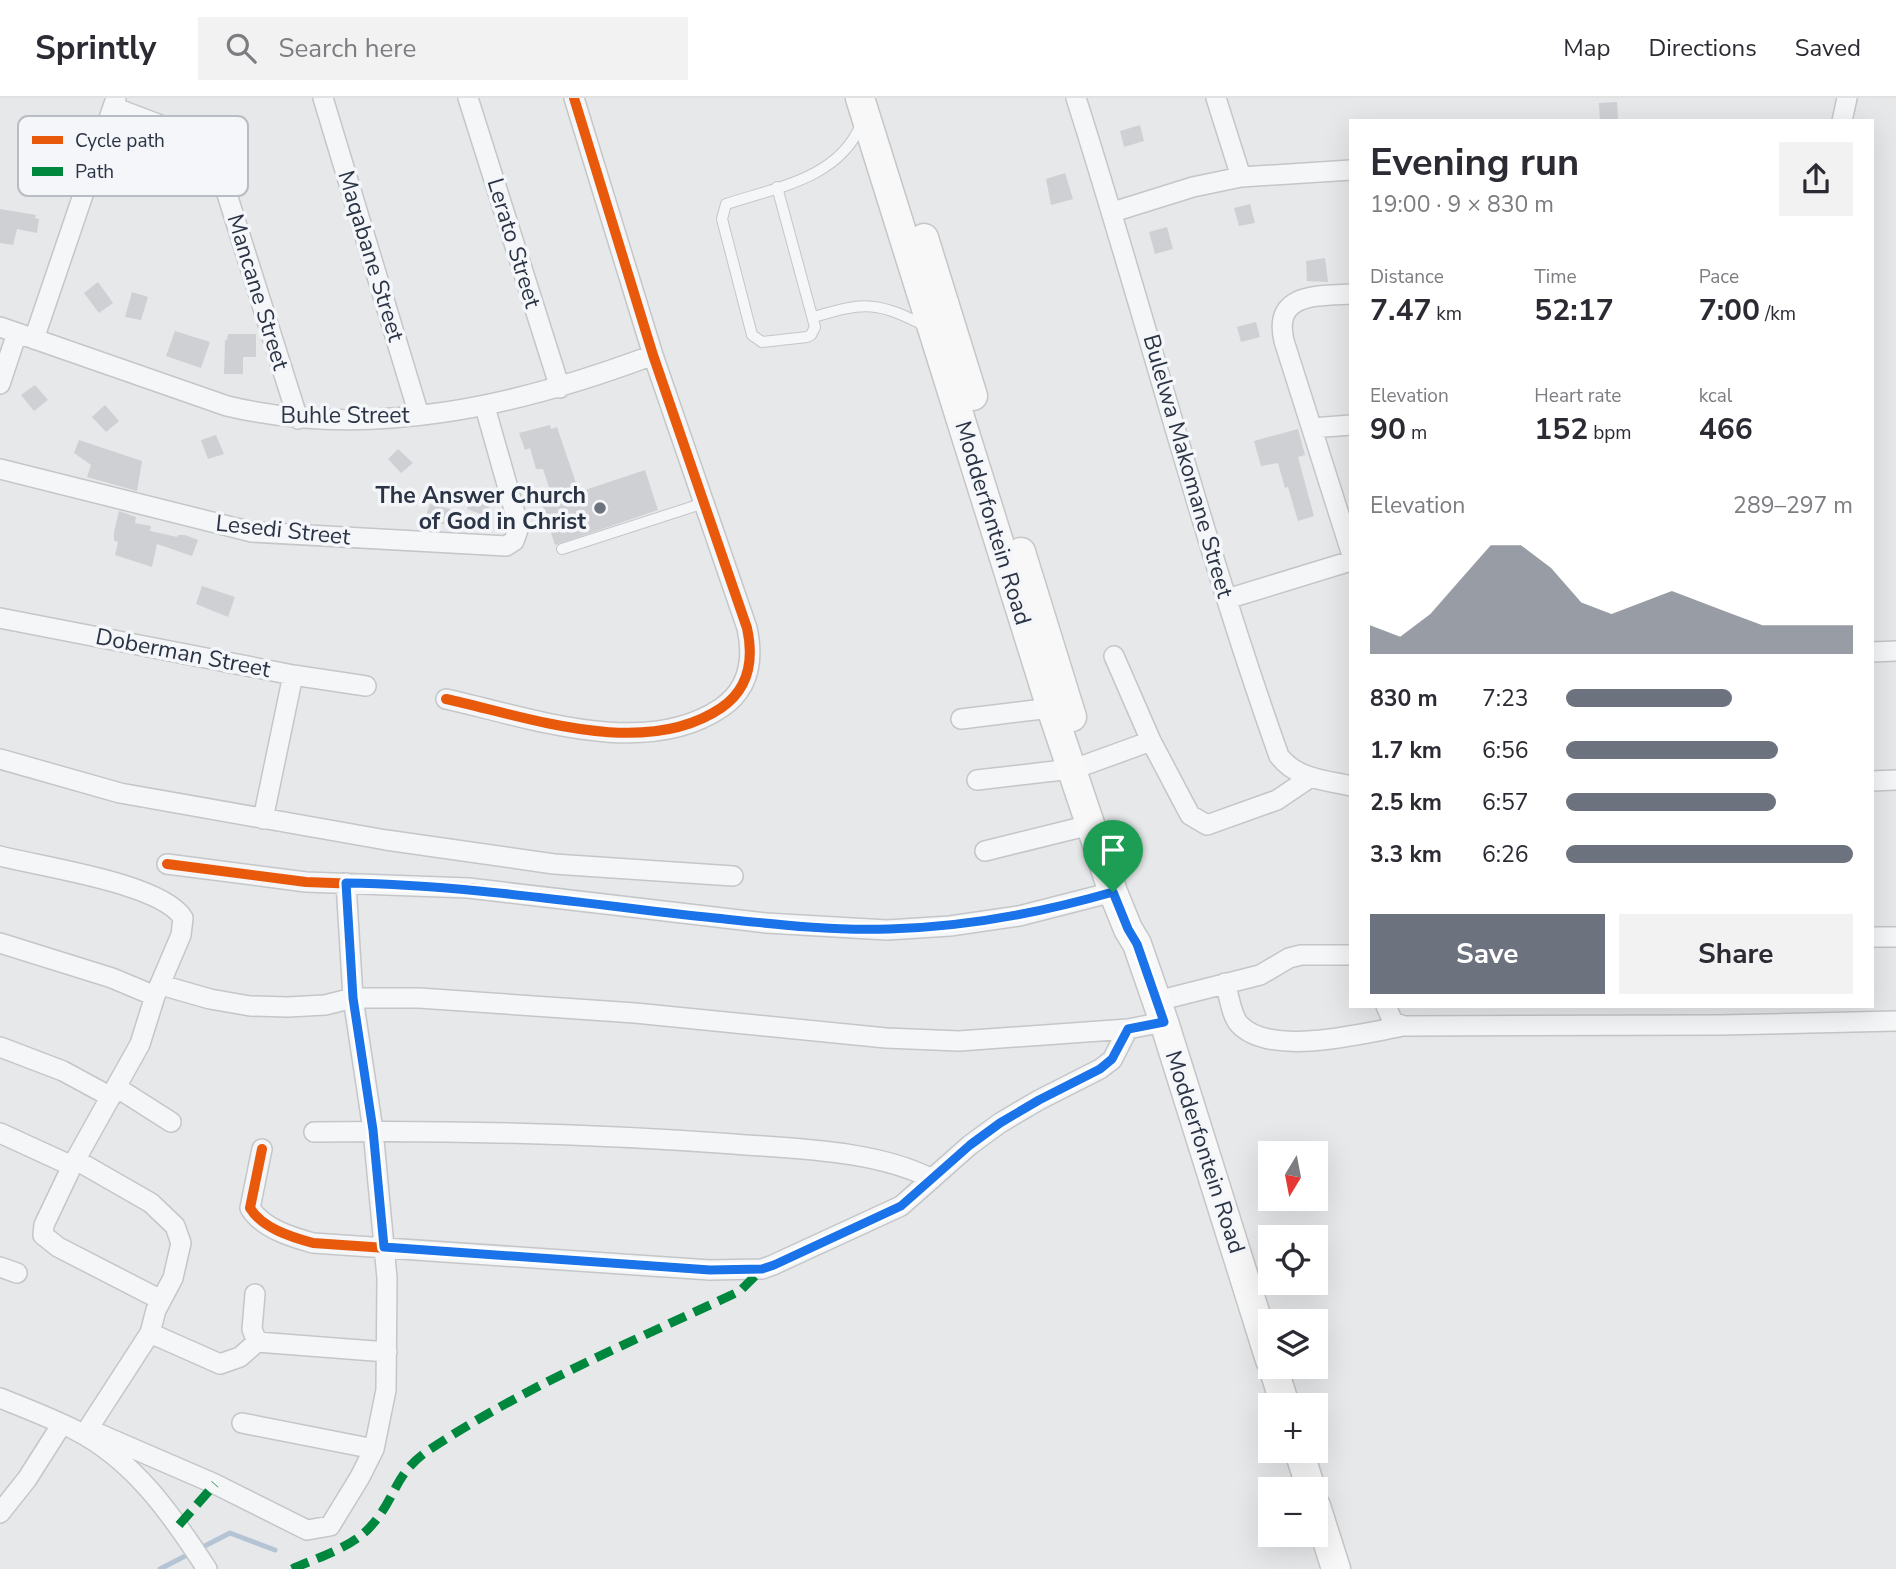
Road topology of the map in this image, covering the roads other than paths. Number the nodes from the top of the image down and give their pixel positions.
1 (323, 98) edge
2 (468, 98) edge
3 (573, 98) edge
4 (1076, 98) edge
5 (1216, 98) edge
6 (1847, 98) edge
7 (115, 103) edge
8 (868, 103) edge
9 (145, 116) edge
10 (1842, 119) edge
11 (1349, 170) edge
12 (1241, 177) junction
13 (777, 187) junction
14 (75, 196) edge
15 (228, 196) edge
16 (1113, 212) junction
17 (1349, 294) edge
18 (814, 317) junction
19 (932, 330) junction
20 (17, 333) edge
21 (653, 355) junction
22 (0, 384) edge
23 (559, 388) junction
24 (485, 407) junction
25 (419, 415) junction
26 (298, 419) junction
27 (1349, 425) edge
28 (1311, 428) junction
29 (0, 468) edge
30 (704, 503) junction
31 (1349, 546) edge
32 (562, 549) dead end
33 (1349, 562) edge
34 (1227, 599) junction
35 (0, 618) edge
36 (1896, 651) edge
37 (1874, 652) edge
38 (1114, 656) dead end
39 (293, 675) junction
40 (366, 686) dead end
41 (446, 699) dead end
42 (1051, 708) junction
43 (961, 719) dead end
44 (1151, 741) junction
45 (0, 759) edge
46 (1079, 767) junction
47 (1311, 777) junction
48 (977, 780) dead end
49 (1896, 780) edge
50 (1874, 781) edge
51 (1349, 786) edge
52 (263, 818) junction
53 (1090, 825) junction
54 (985, 851) dead end
55 (0, 856) edge
56 (167, 864) dead end
57 (733, 876) dead end
58 (346, 883) junction
59 (1113, 892) junction
60 (1874, 937) edge
61 (1896, 937) edge
62 (0, 943) edge
63 (1137, 944) junction
64 (1349, 955) edge
65 (1225, 983) junction
66 (158, 990) junction
67 (353, 998) junction
68 (1387, 1008) edge
69 (1160, 1011) junction
70 (1896, 1021) edge
71 (1404, 1026) junction
72 (1128, 1029) junction
73 (0, 1047) edge
74 (113, 1092) junction
75 (171, 1122) dead end
76 (373, 1130) junction
77 (314, 1132) dead end
78 (0, 1133) edge
79 (262, 1150) dead end
80 (74, 1163) junction
81 (932, 1179) junction
82 (384, 1247) junction
83 (255, 1294) dead end
84 (161, 1300) junction
85 (1258, 1322) edge
86 (150, 1333) junction
87 (257, 1342) junction
88 (387, 1352) junction
89 (0, 1398) edge
90 (242, 1423) dead end
91 (62, 1424) junction
92 (86, 1432) junction
93 (374, 1449) junction
94 (0, 1513) edge
95 (1328, 1544) edge
96 (207, 1569) edge
97 (1336, 1569) edge

1 - 25 street, Maqabane Street
2 - 23 street, Lerato Street
3 - 21 street
4 - 16 street, Bulelwa Makomane Street
5 - 12 street
6 - 10 street
7 - 9 street, Mancane Street
8 - 13 lane
8 - 19 main road, Modderfontein Road
8 - 46 main road, Modderfontein Road
11 - 12 street
12 - 16 street
13 - 18 lane
13 - 18 lane
14 - 20 street
15 - 26 street, Mancane Street
16 - 34 street, Bulelwa Makomane Street
17 - 28 street
18 - 19 lane
19 - 42 main road, Modderfontein Road
20 - 22 street
20 - 26 street, Buhle Street
21 - 23 street, Buhle Street
21 - 30 street
23 - 24 street, Buhle Street
24 - 25 street, Buhle Street
24 - 29 street, Lesedi Street
25 - 26 street, Buhle Street
27 - 28 street
28 - 31 street
30 - 32 lane
30 - 41 street
33 - 34 street
34 - 47 street, Bulelwa Makomane Street
35 - 39 street, Doberman Street
36 - 37 street
38 - 44 street
39 - 40 street, Doberman Street
39 - 52 street
42 - 43 street
42 - 46 main road, Modderfontein Road
44 - 46 street
44 - 47 street
45 - 52 street
46 - 48 street
46 - 53 main road, Modderfontein Road
46 - 63 main road, Modderfontein Road
47 - 51 street, Bulelwa Makomane Street
49 - 50 street
52 - 57 street
53 - 54 street
53 - 59 main road, Modderfontein Road
55 - 66 street
56 - 58 street
58 - 59 street
58 - 67 street
59 - 63 main road, Modderfontein Road
60 - 61 street
62 - 66 street
63 - 69 main road, Modderfontein Road
64 - 65 street
65 - 69 street
65 - 71 street
66 - 67 street
66 - 74 street
67 - 72 street
67 - 76 street
68 - 71 street
69 - 72 street
69 - 85 main road, Modderfontein Road
70 - 71 street
72 - 81 street
73 - 74 street
74 - 75 street
74 - 80 street
76 - 77 street
76 - 81 street
76 - 82 street
78 - 80 street
79 - 82 street
80 - 84 street
80 - 84 street
81 - 82 street
82 - 88 street
83 - 87 street
84 - 86 street
86 - 87 street
86 - 92 street
87 - 88 street
88 - 93 street
89 - 91 street
90 - 93 street
91 - 92 street
91 - 94 street
92 - 93 street
92 - 96 street
95 - 97 main road

